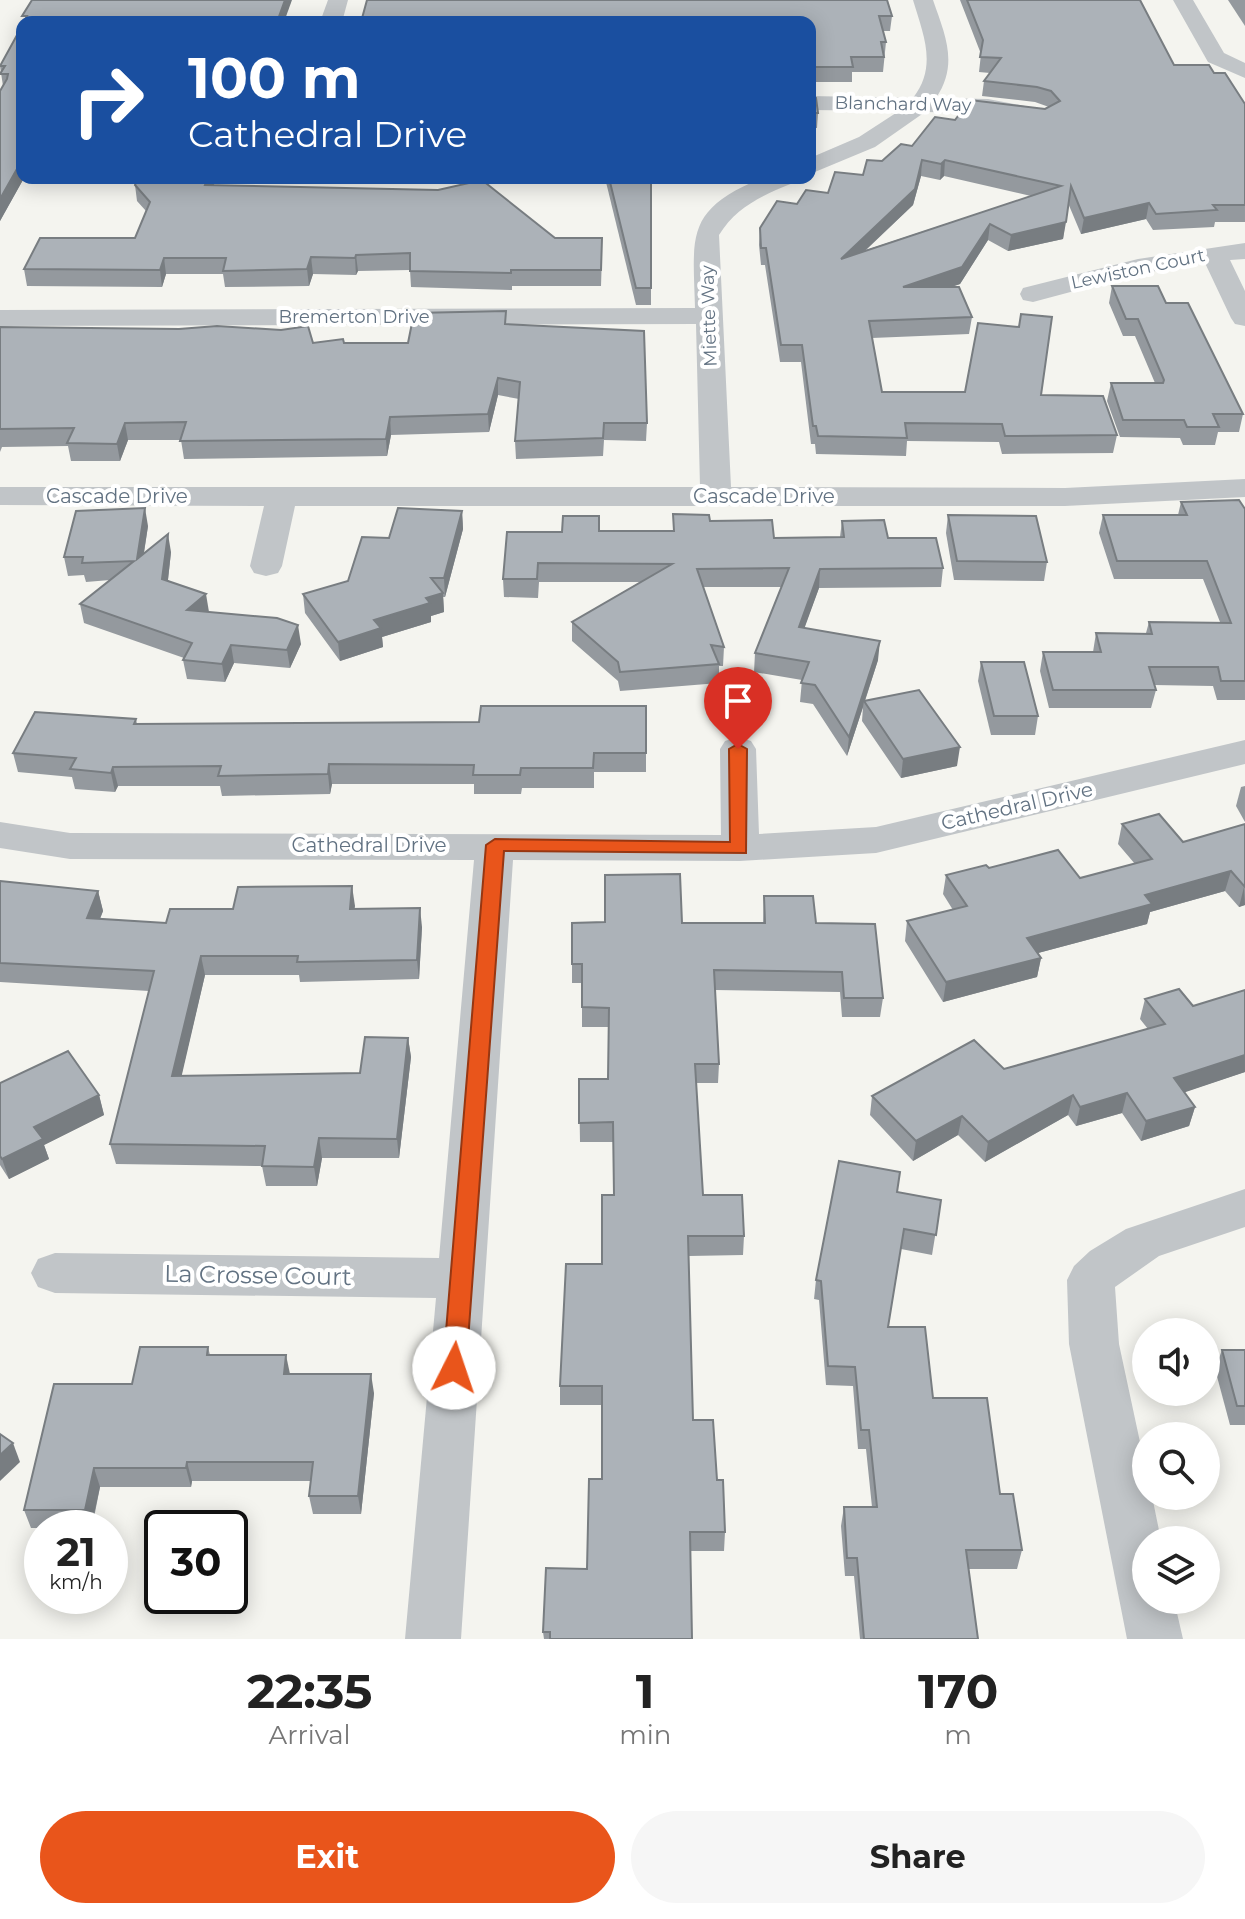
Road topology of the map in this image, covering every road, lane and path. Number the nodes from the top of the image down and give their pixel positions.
1 (923, 0) edge
2 (1183, 0) edge
3 (1245, 71) edge
4 (816, 103) edge
5 (919, 103) junction
6 (1043, 115) edge
7 (816, 164) edge
8 (771, 184) edge
9 (1245, 251) edge
10 (1213, 253) junction
11 (1033, 294) dead end
12 (709, 316) junction
13 (0, 318) edge
14 (1245, 318) edge
15 (1245, 488) edge
16 (0, 496) edge
17 (282, 496) junction
18 (716, 496) junction
19 (266, 566) dead end
20 (738, 749) dead end
21 (1245, 752) edge
22 (0, 835) edge
23 (495, 845) junction
24 (740, 848) junction
25 (1245, 1208) edge
26 (55, 1273) dead end
27 (461, 1278) junction
28 (1132, 1527) edge
29 (1150, 1614) edge
30 (433, 1639) edge
31 (1155, 1639) edge

1 - 5 street
2 - 3 street
4 - 5 street, Blanchard Way
5 - 6 street, Blanchard Way
5 - 7 street
8 - 12 street, Miette Way
9 - 10 street, Lewiston Court
10 - 11 street, Lewiston Court
10 - 14 street
12 - 13 street, Bremerton Drive
12 - 18 street, Miette Way
15 - 18 street, Cascade Drive
16 - 17 street, Cascade Drive
17 - 18 street, Cascade Drive
17 - 19 street
20 - 24 street
21 - 24 street, Cathedral Drive
22 - 23 street, Cathedral Drive
23 - 24 street, Cathedral Drive
23 - 27 street
25 - 28 street
26 - 27 street, La Crosse Court
27 - 30 street
29 - 31 street

